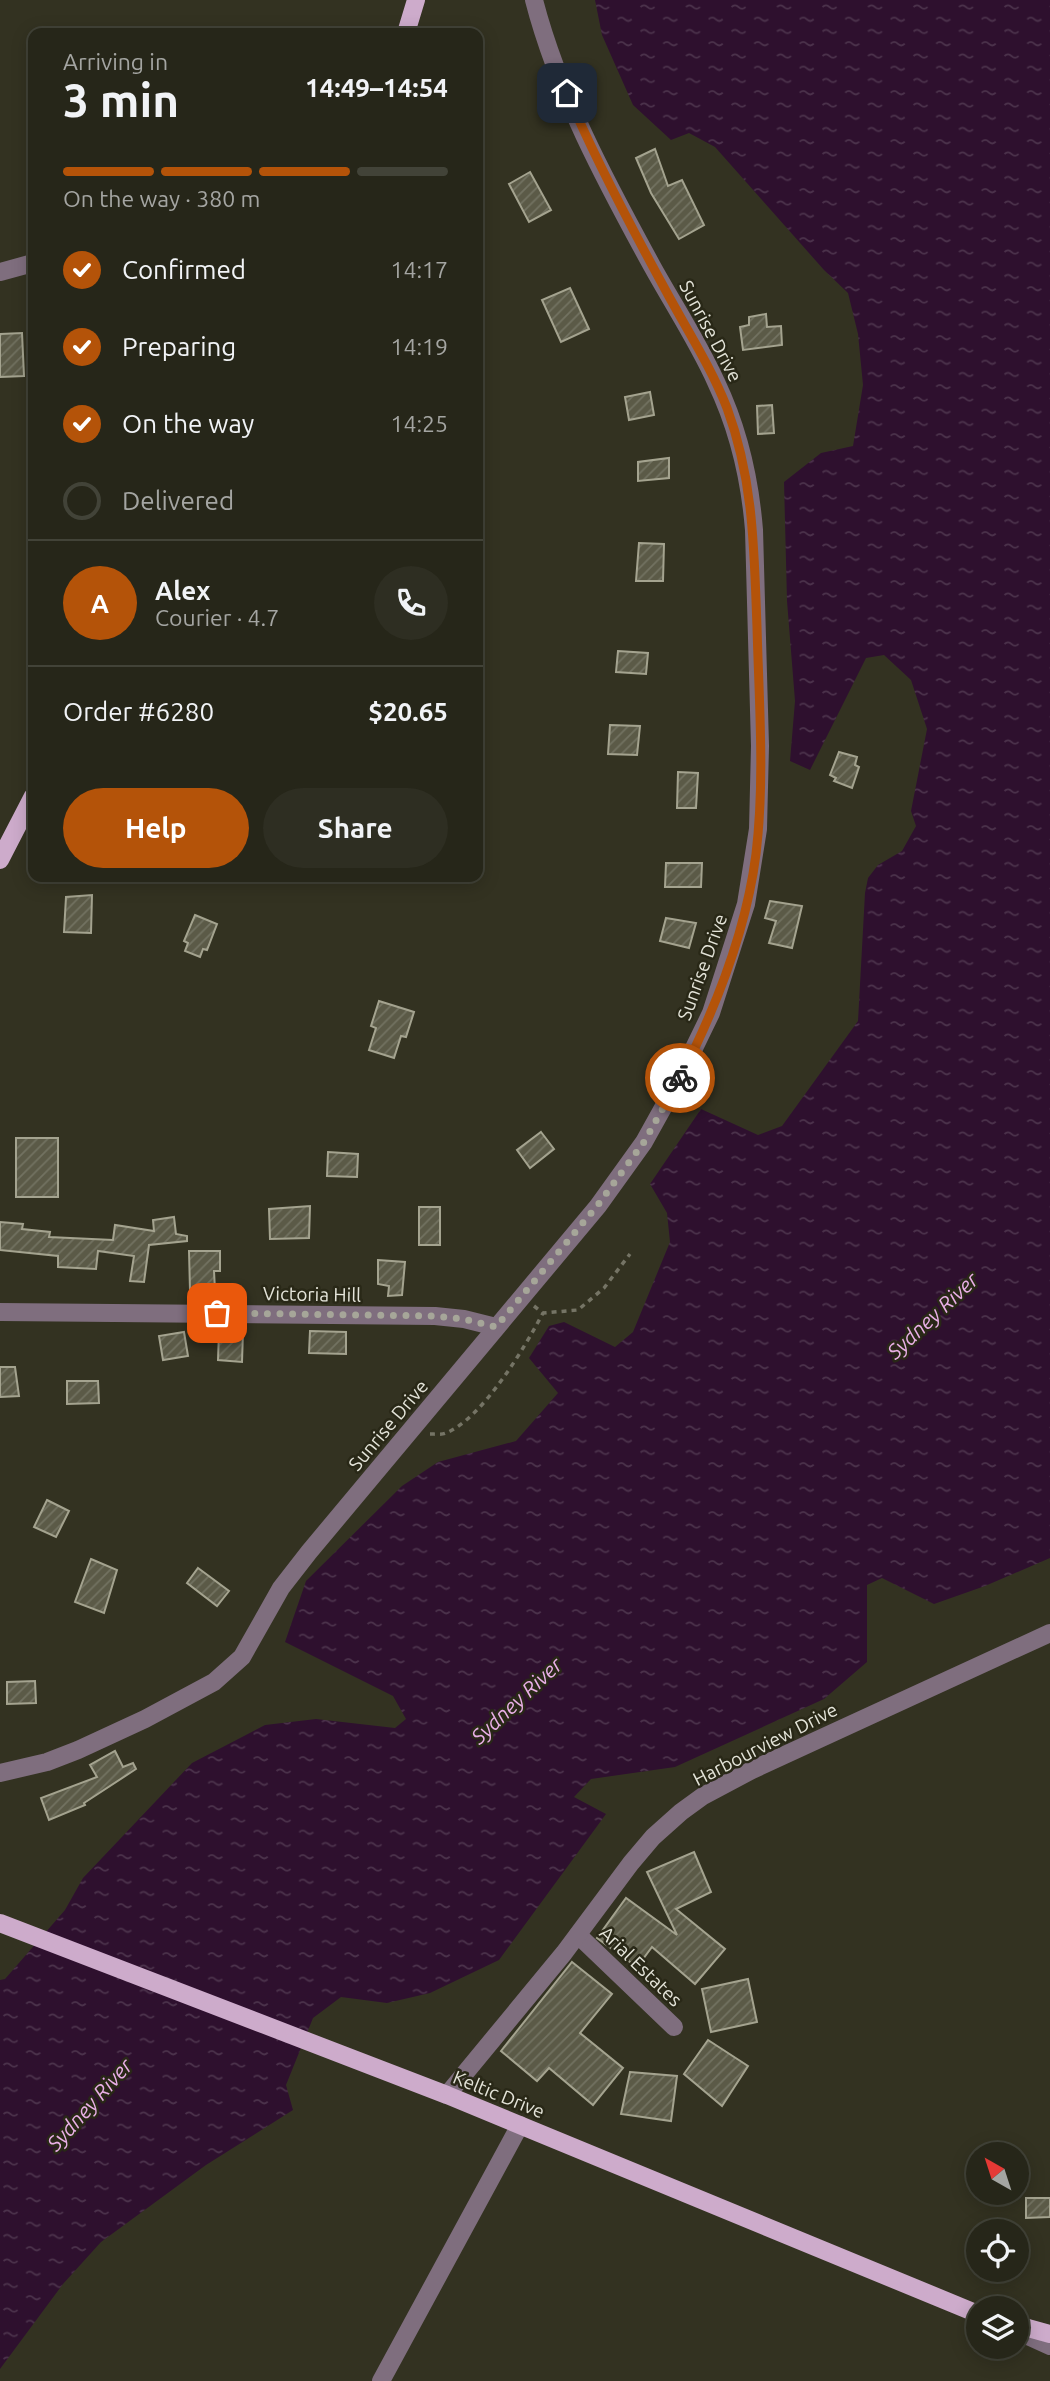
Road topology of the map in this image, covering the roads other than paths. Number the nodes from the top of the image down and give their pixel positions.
1 (416, 0) edge
2 (534, 0) edge
3 (408, 28) edge
4 (28, 264) edge
5 (0, 272) edge
6 (28, 806) edge
7 (0, 860) edge
8 (0, 1312) edge
9 (496, 1327) junction
10 (1050, 1633) edge
11 (0, 1773) edge
12 (3, 1924) edge
13 (578, 1935) junction
14 (674, 2027) dead end
15 (447, 2095) junction
16 (520, 2125) junction
17 (966, 2309) edge
18 (1029, 2328) edge
19 (1050, 2334) edge
20 (1029, 2336) edge
21 (1050, 2346) edge
22 (381, 2381) edge

1 - 3 main road
2 - 9 street, Sunrise Drive
4 - 5 street
6 - 7 main road
8 - 9 street, Victoria Hill
9 - 11 street, Sunrise Drive
10 - 13 street, Harbourview Drive
12 - 15 main road, Keltic Drive
13 - 14 street, Arial Estates
13 - 15 street, Harbourview Drive
15 - 16 main road, Keltic Drive
16 - 17 main road, Keltic Drive
16 - 22 street
18 - 19 main road
20 - 21 street

